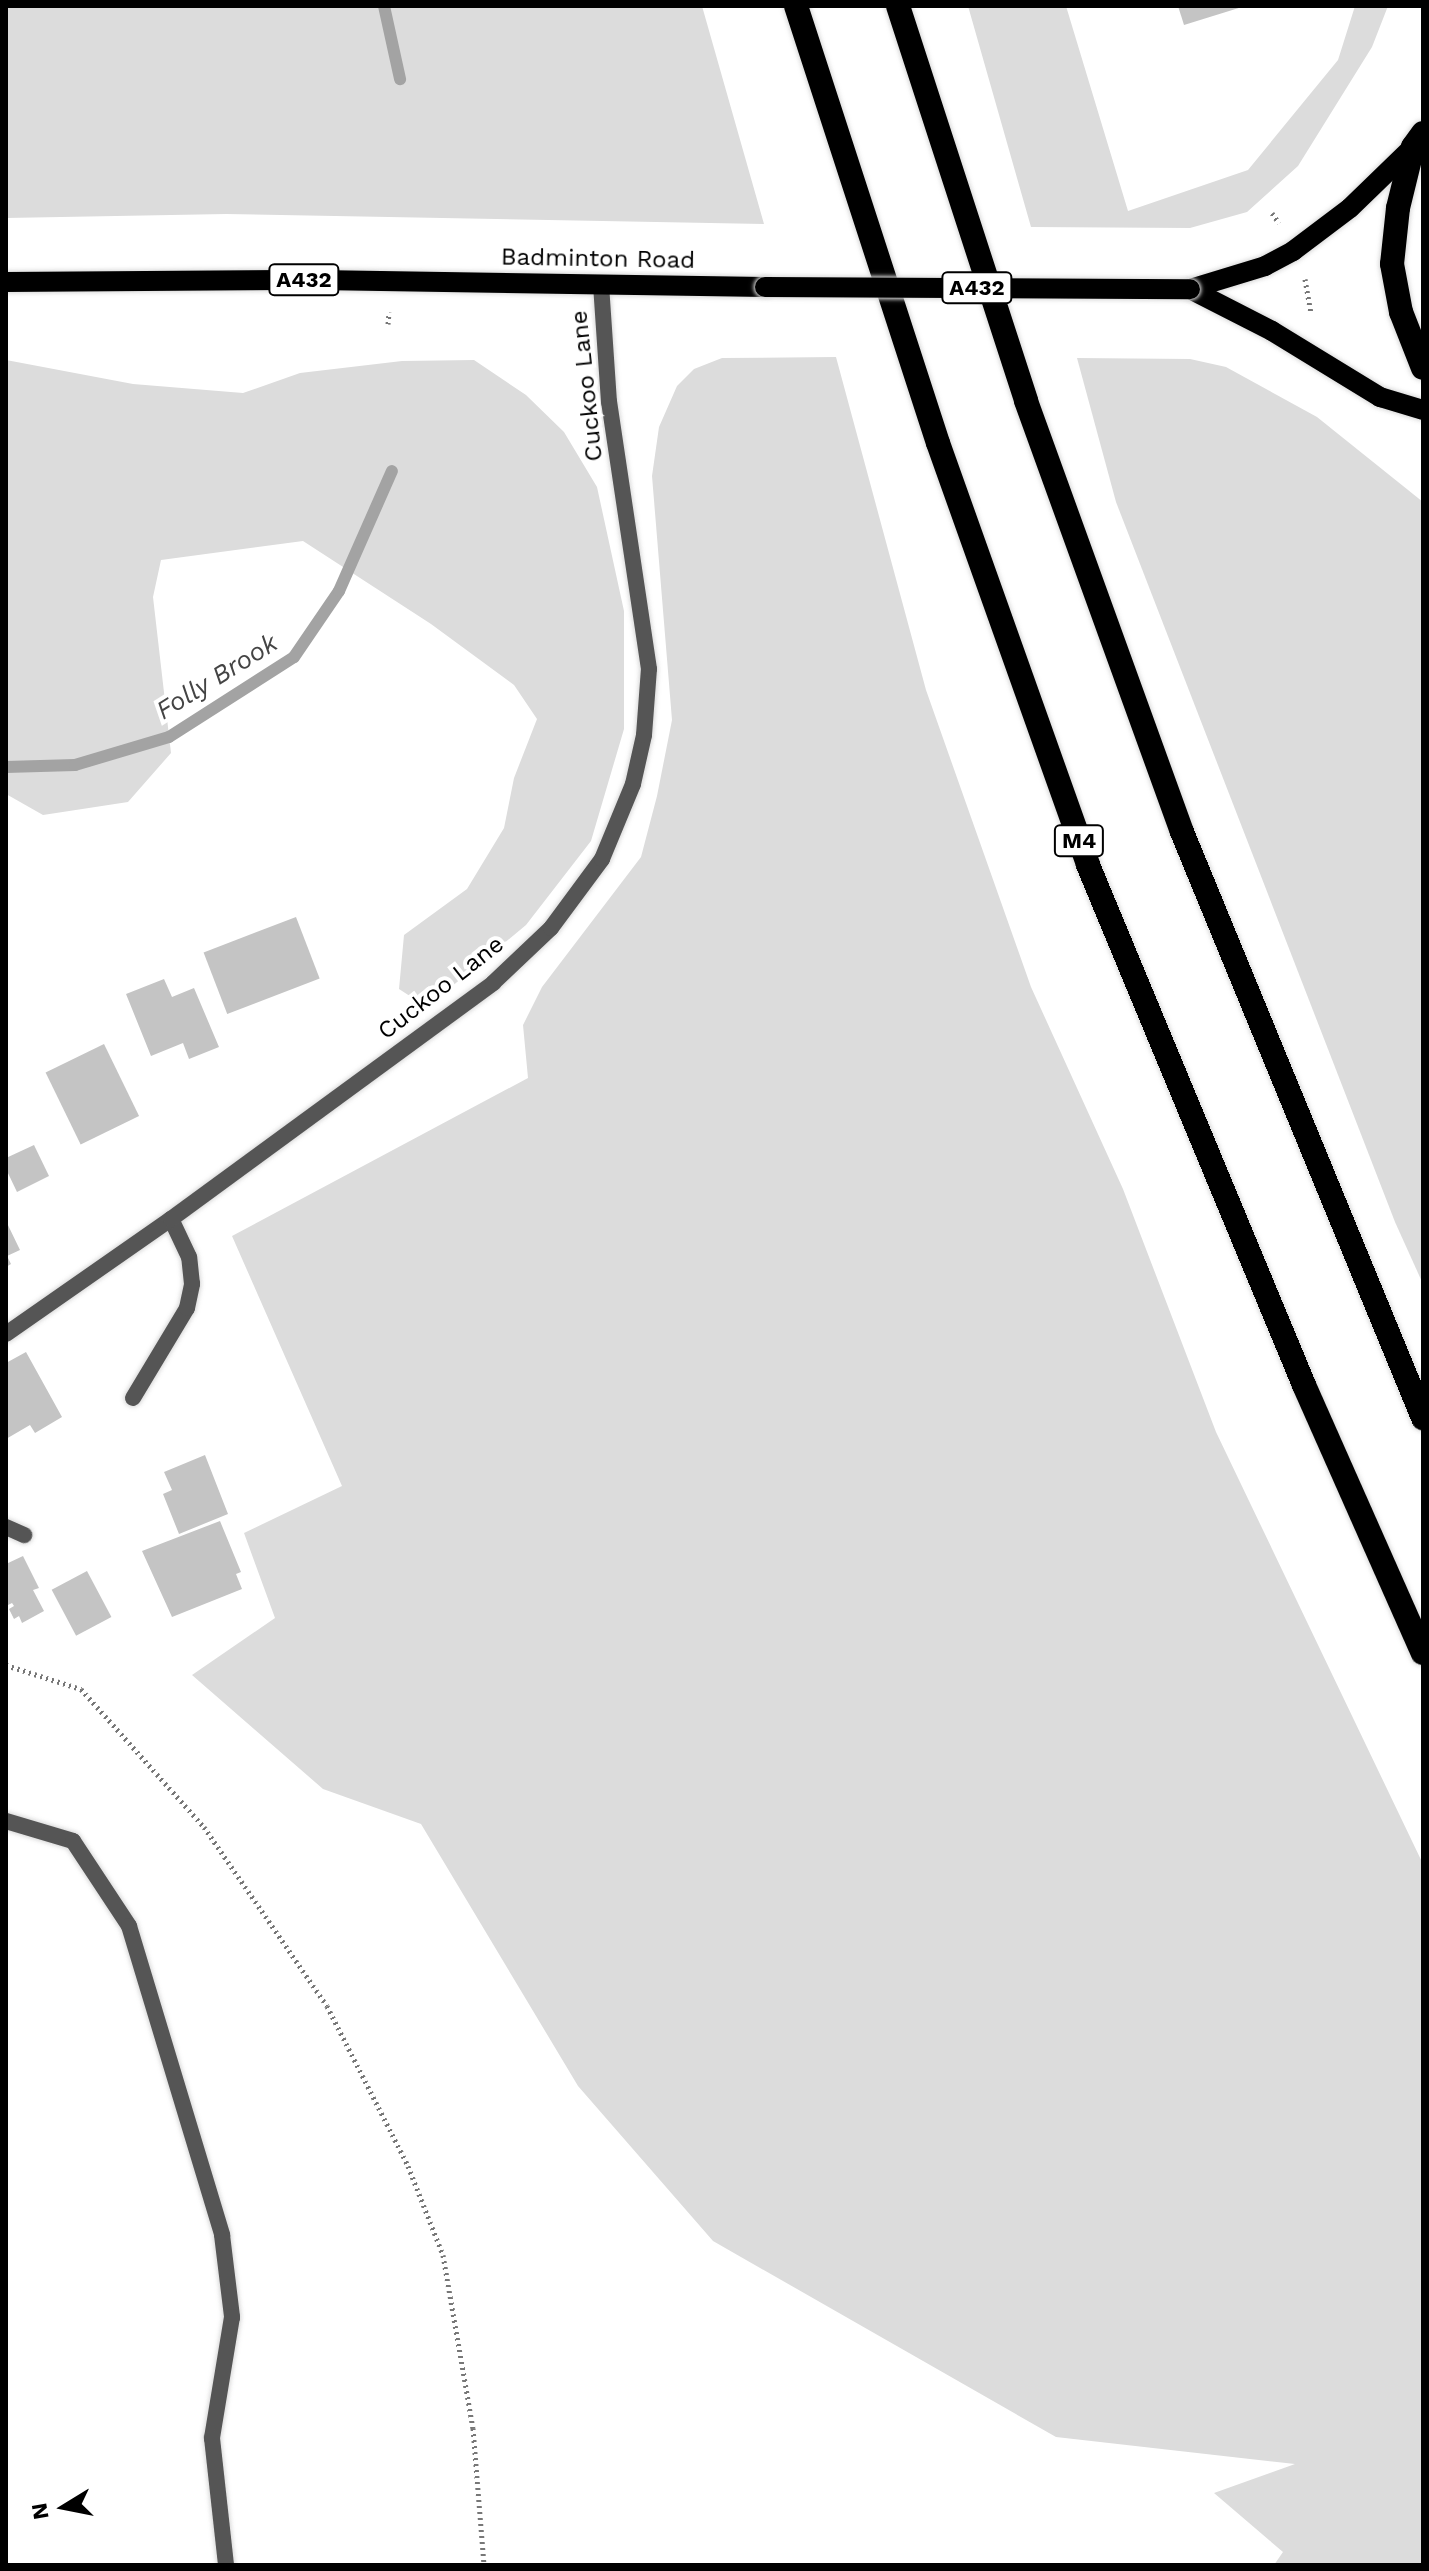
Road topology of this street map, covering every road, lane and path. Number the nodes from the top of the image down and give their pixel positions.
1 (796, 6) edge
2 (898, 6) edge
3 (1418, 140) edge
4 (1304, 273) dead end
5 (6, 282) edge
6 (601, 284) junction
7 (1190, 289) junction
8 (389, 312) dead end
9 (1311, 313) dead end
10 (388, 324) dead end
11 (1423, 368) edge
12 (1423, 410) edge
13 (171, 1219) junction
14 (6, 1334) edge
15 (133, 1398) dead end
16 (1423, 1418) edge
17 (6, 1527) edge
18 (24, 1535) dead end
19 (1423, 1653) edge
20 (6, 1665) edge
21 (6, 1821) edge
22 (226, 2565) edge
23 (484, 2565) edge

1 - 19 highway, M4
2 - 16 highway
3 - 7 main road, Badminton Road / A432
3 - 11 highway
4 - 9 path
5 - 6 main road, Badminton Road / A432
6 - 7 main road, Badminton Road / A432, bridge
6 - 13 street, Cuckoo Lane
7 - 12 main road, Badminton Road / A432
8 - 10 path
13 - 14 street, Cuckoo Lane
13 - 15 street
17 - 18 street
20 - 23 path
21 - 22 street

